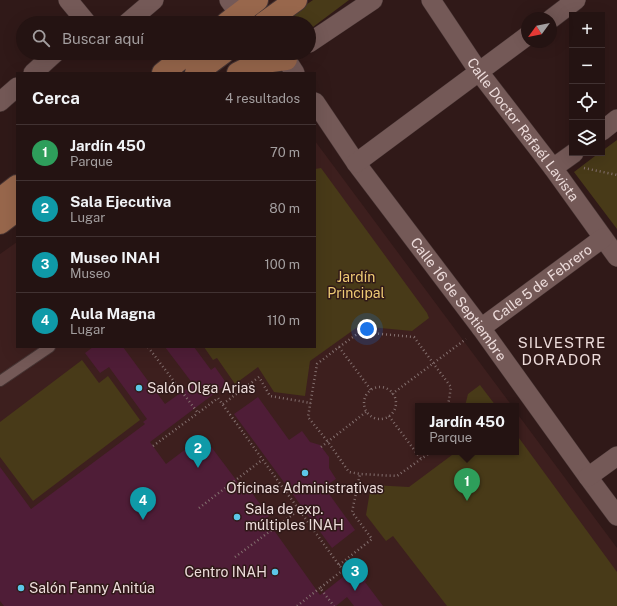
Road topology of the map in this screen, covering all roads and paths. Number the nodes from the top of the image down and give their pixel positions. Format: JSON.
{"nodes":[{"id":1,"x":68,"y":0,"type":"edge"},
{"id":2,"x":154,"y":0,"type":"edge"},
{"id":3,"x":296,"y":0,"type":"edge"},
{"id":4,"x":373,"y":0,"type":"edge"},
{"id":5,"x":430,"y":0,"type":"edge"},
{"id":6,"x":576,"y":0,"type":"edge"},
{"id":7,"x":250,"y":13,"type":"edge"},
{"id":8,"x":557,"y":14,"type":"edge"},
{"id":9,"x":81,"y":16,"type":"edge"},
{"id":10,"x":135,"y":16,"type":"edge"},
{"id":11,"x":316,"y":38,"type":"edge"},
{"id":12,"x":521,"y":40,"type":"edge"},
{"id":13,"x":48,"y":60,"type":"edge"},
{"id":14,"x":179,"y":60,"type":"edge"},
{"id":15,"x":214,"y":60,"type":"edge"},
{"id":16,"x":275,"y":60,"type":"edge"},
{"id":17,"x":34,"y":72,"type":"edge"},
{"id":18,"x":164,"y":72,"type":"edge"},
{"id":19,"x":197,"y":72,"type":"edge"},
{"id":20,"x":240,"y":72,"type":"edge"},
{"id":21,"x":479,"y":72,"type":"junction"},
{"id":22,"x":16,"y":88,"type":"edge"},
{"id":23,"x":0,"y":102,"type":"edge"},
{"id":24,"x":316,"y":103,"type":"edge"},
{"id":25,"x":617,"y":119,"type":"edge"},
{"id":26,"x":605,"y":129,"type":"edge"},
{"id":27,"x":563,"y":161,"type":"edge"},
{"id":28,"x":356,"y":163,"type":"junction"},
{"id":29,"x":617,"y":176,"type":"edge"},
{"id":30,"x":16,"y":187,"type":"edge"},
{"id":31,"x":0,"y":199,"type":"edge"},
{"id":32,"x":16,"y":211,"type":"edge"},
{"id":33,"x":0,"y":223,"type":"edge"},
{"id":34,"x":603,"y":238,"type":"junction"},
{"id":35,"x":617,"y":257,"type":"edge"},
{"id":36,"x":481,"y":328,"type":"junction"},
{"id":37,"x":339,"y":347,"type":"junction"},
{"id":38,"x":49,"y":348,"type":"edge"},
{"id":39,"x":149,"y":348,"type":"edge"},
{"id":40,"x":433,"y":363,"type":"junction"},
{"id":41,"x":0,"y":381,"type":"edge"},
{"id":42,"x":371,"y":390,"type":"junction"},
{"id":43,"x":392,"y":394,"type":"junction"},
{"id":44,"x":448,"y":403,"type":"edge"},
{"id":45,"x":223,"y":404,"type":"junction"},
{"id":46,"x":311,"y":404,"type":"junction"},
{"id":47,"x":366,"y":412,"type":"junction"},
{"id":48,"x":198,"y":413,"type":"junction"},
{"id":49,"x":389,"y":416,"type":"junction"},
{"id":50,"x":328,"y":442,"type":"junction"},
{"id":51,"x":153,"y":446,"type":"dead end"},
{"id":52,"x":321,"y":447,"type":"dead end"},
{"id":53,"x":415,"y":451,"type":"edge"},
{"id":54,"x":418,"y":455,"type":"edge"},
{"id":55,"x":427,"y":455,"type":"edge"},
{"id":56,"x":617,"y":456,"type":"edge"},
{"id":57,"x":421,"y":459,"type":"junction"},
{"id":58,"x":262,"y":460,"type":"junction"},
{"id":59,"x":360,"y":474,"type":"junction"},
{"id":60,"x":588,"y":477,"type":"junction"},
{"id":61,"x":281,"y":478,"type":"dead end"},
{"id":62,"x":278,"y":481,"type":"junction"},
{"id":63,"x":199,"y":508,"type":"dead end"},
{"id":64,"x":299,"y":510,"type":"junction"},
{"id":65,"x":617,"y":516,"type":"edge"},
{"id":66,"x":235,"y":556,"type":"dead end"},
{"id":67,"x":339,"y":565,"type":"junction"},
{"id":68,"x":320,"y":588,"type":"junction"},
{"id":69,"x":297,"y":606,"type":"edge"},
{"id":70,"x":334,"y":606,"type":"edge"}],
"edges":[{"from":1,"to":9,"type":"street"},
{"from":2,"to":10,"type":"street"},
{"from":3,"to":7,"type":"main road"},
{"from":4,"to":11,"type":"street"},
{"from":5,"to":21,"type":"street","name":"Calle Doctor Rafaél Lavista"},
{"from":6,"to":8,"type":"street"},
{"from":12,"to":21,"type":"street"},
{"from":13,"to":17,"type":"street"},
{"from":14,"to":18,"type":"main road"},
{"from":15,"to":19,"type":"main road"},
{"from":16,"to":20,"type":"main road"},
{"from":21,"to":27,"type":"street","name":"Calle Doctor Rafaél Lavista"},
{"from":21,"to":28,"type":"street"},
{"from":22,"to":23,"type":"street"},
{"from":24,"to":28,"type":"street","name":"Calle 16 de Septiembre"},
{"from":25,"to":26,"type":"street"},
{"from":27,"to":29,"type":"path"},
{"from":27,"to":34,"type":"street","name":"Calle Doctor Rafaél Lavista"},
{"from":28,"to":36,"type":"street","name":"Calle 16 de Septiembre"},
{"from":30,"to":31,"type":"main road"},
{"from":32,"to":33,"type":"main road"},
{"from":34,"to":35,"type":"street","name":"Calle Doctor Rafaél Lavista"},
{"from":34,"to":36,"type":"street","name":"Calle 5 de Febrero"},
{"from":36,"to":40,"type":"path"},
{"from":36,"to":60,"type":"street","name":"Calle 16 de Septiembre"},
{"from":37,"to":40,"type":"path"},
{"from":37,"to":42,"type":"path"},
{"from":37,"to":46,"type":"path"},
{"from":38,"to":41,"type":"lane"},
{"from":39,"to":48,"type":"path"},
{"from":40,"to":43,"type":"path"},
{"from":40,"to":44,"type":"path"},
{"from":42,"to":43,"type":"path"},
{"from":42,"to":47,"type":"path"},
{"from":43,"to":49,"type":"path"},
{"from":45,"to":46,"type":"path"},
{"from":45,"to":48,"type":"path"},
{"from":45,"to":58,"type":"path"},
{"from":46,"to":50,"type":"path"},
{"from":47,"to":49,"type":"path"},
{"from":47,"to":50,"type":"path"},
{"from":48,"to":51,"type":"path"},
{"from":49,"to":53,"type":"path"},
{"from":50,"to":52,"type":"path"},
{"from":50,"to":59,"type":"path"},
{"from":54,"to":57,"type":"path"},
{"from":55,"to":57,"type":"path"},
{"from":56,"to":60,"type":"street"},
{"from":57,"to":59,"type":"path"},
{"from":58,"to":62,"type":"path"},
{"from":58,"to":63,"type":"path"},
{"from":59,"to":67,"type":"path"},
{"from":60,"to":65,"type":"street","name":"Calle 16 de Septiembre"},
{"from":61,"to":62,"type":"path"},
{"from":62,"to":64,"type":"path"},
{"from":64,"to":66,"type":"path"},
{"from":64,"to":67,"type":"path"},
{"from":67,"to":68,"type":"path"},
{"from":68,"to":69,"type":"path"},
{"from":68,"to":70,"type":"path"}]}
